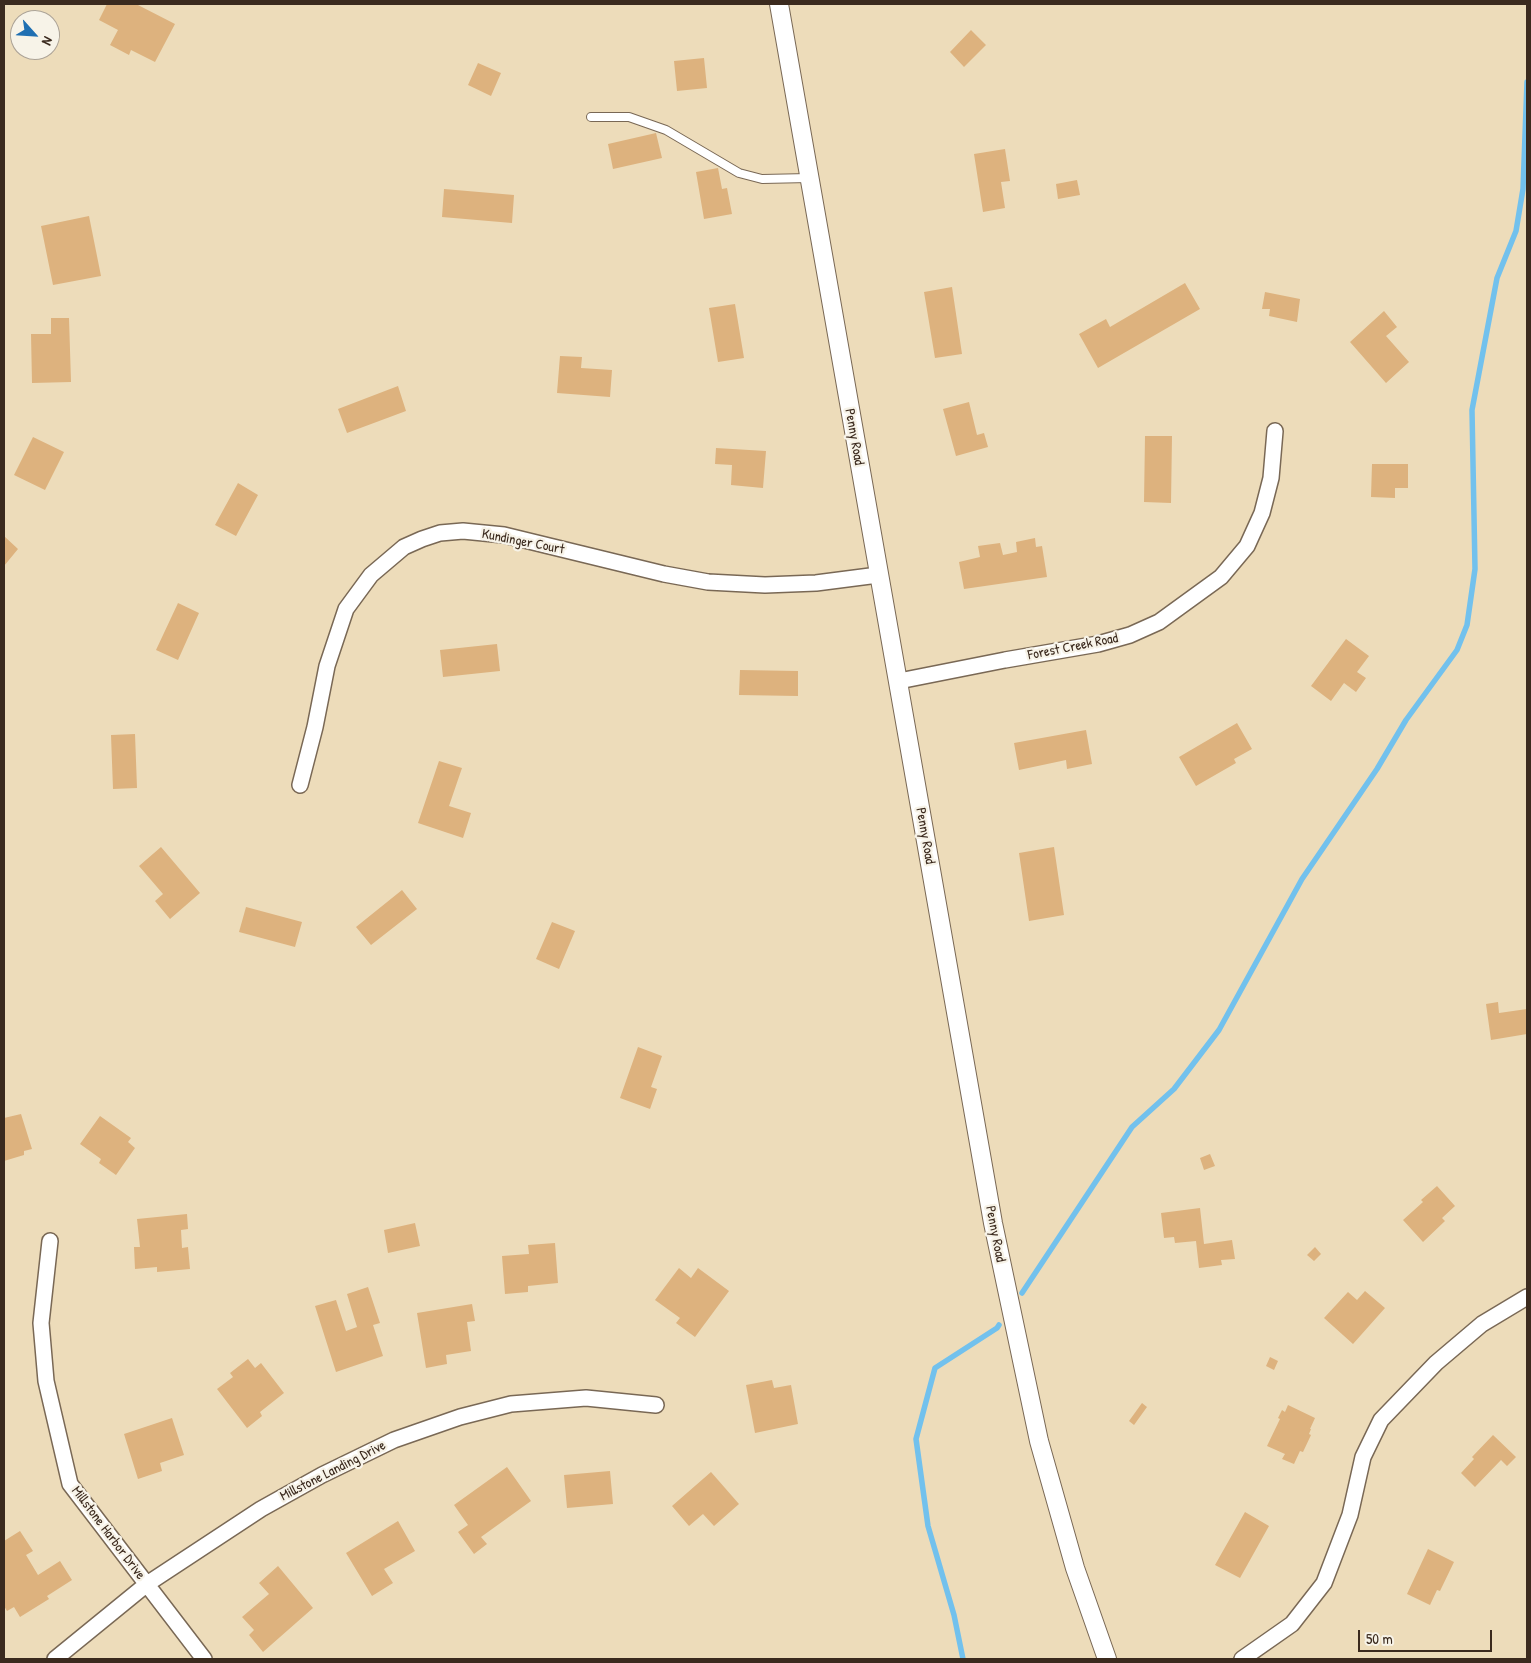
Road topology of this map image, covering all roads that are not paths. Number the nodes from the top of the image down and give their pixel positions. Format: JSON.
{"nodes":[{"id":1,"x":779,"y":4,"type":"edge"},
{"id":2,"x":591,"y":117,"type":"dead end"},
{"id":3,"x":809,"y":178,"type":"junction"},
{"id":4,"x":1276,"y":431,"type":"dead end"},
{"id":5,"x":878,"y":575,"type":"junction"},
{"id":6,"x":899,"y":681,"type":"junction"},
{"id":7,"x":300,"y":786,"type":"dead end"},
{"id":8,"x":50,"y":1241,"type":"dead end"},
{"id":9,"x":1527,"y":1297,"type":"edge"},
{"id":10,"x":656,"y":1405,"type":"dead end"},
{"id":11,"x":147,"y":1584,"type":"junction"},
{"id":12,"x":55,"y":1659,"type":"edge"},
{"id":13,"x":204,"y":1659,"type":"edge"},
{"id":14,"x":1107,"y":1659,"type":"edge"},
{"id":15,"x":1242,"y":1659,"type":"edge"}],
"edges":[{"from":1,"to":3,"type":"street","name":"Penny Road"},
{"from":2,"to":3,"type":"lane"},
{"from":3,"to":5,"type":"street","name":"Penny Road"},
{"from":4,"to":6,"type":"street","name":"Forest Creek Road"},
{"from":5,"to":6,"type":"street","name":"Penny Road"},
{"from":5,"to":7,"type":"street","name":"Kundinger Court"},
{"from":6,"to":14,"type":"street","name":"Penny Road"},
{"from":8,"to":11,"type":"street","name":"Millstone Harbor Drive"},
{"from":9,"to":15,"type":"street"},
{"from":10,"to":11,"type":"street","name":"Millstone Landing Drive"},
{"from":11,"to":12,"type":"street","name":"Millstone Landing Drive"},
{"from":11,"to":13,"type":"street","name":"Millstone Harbor Drive"}]}
